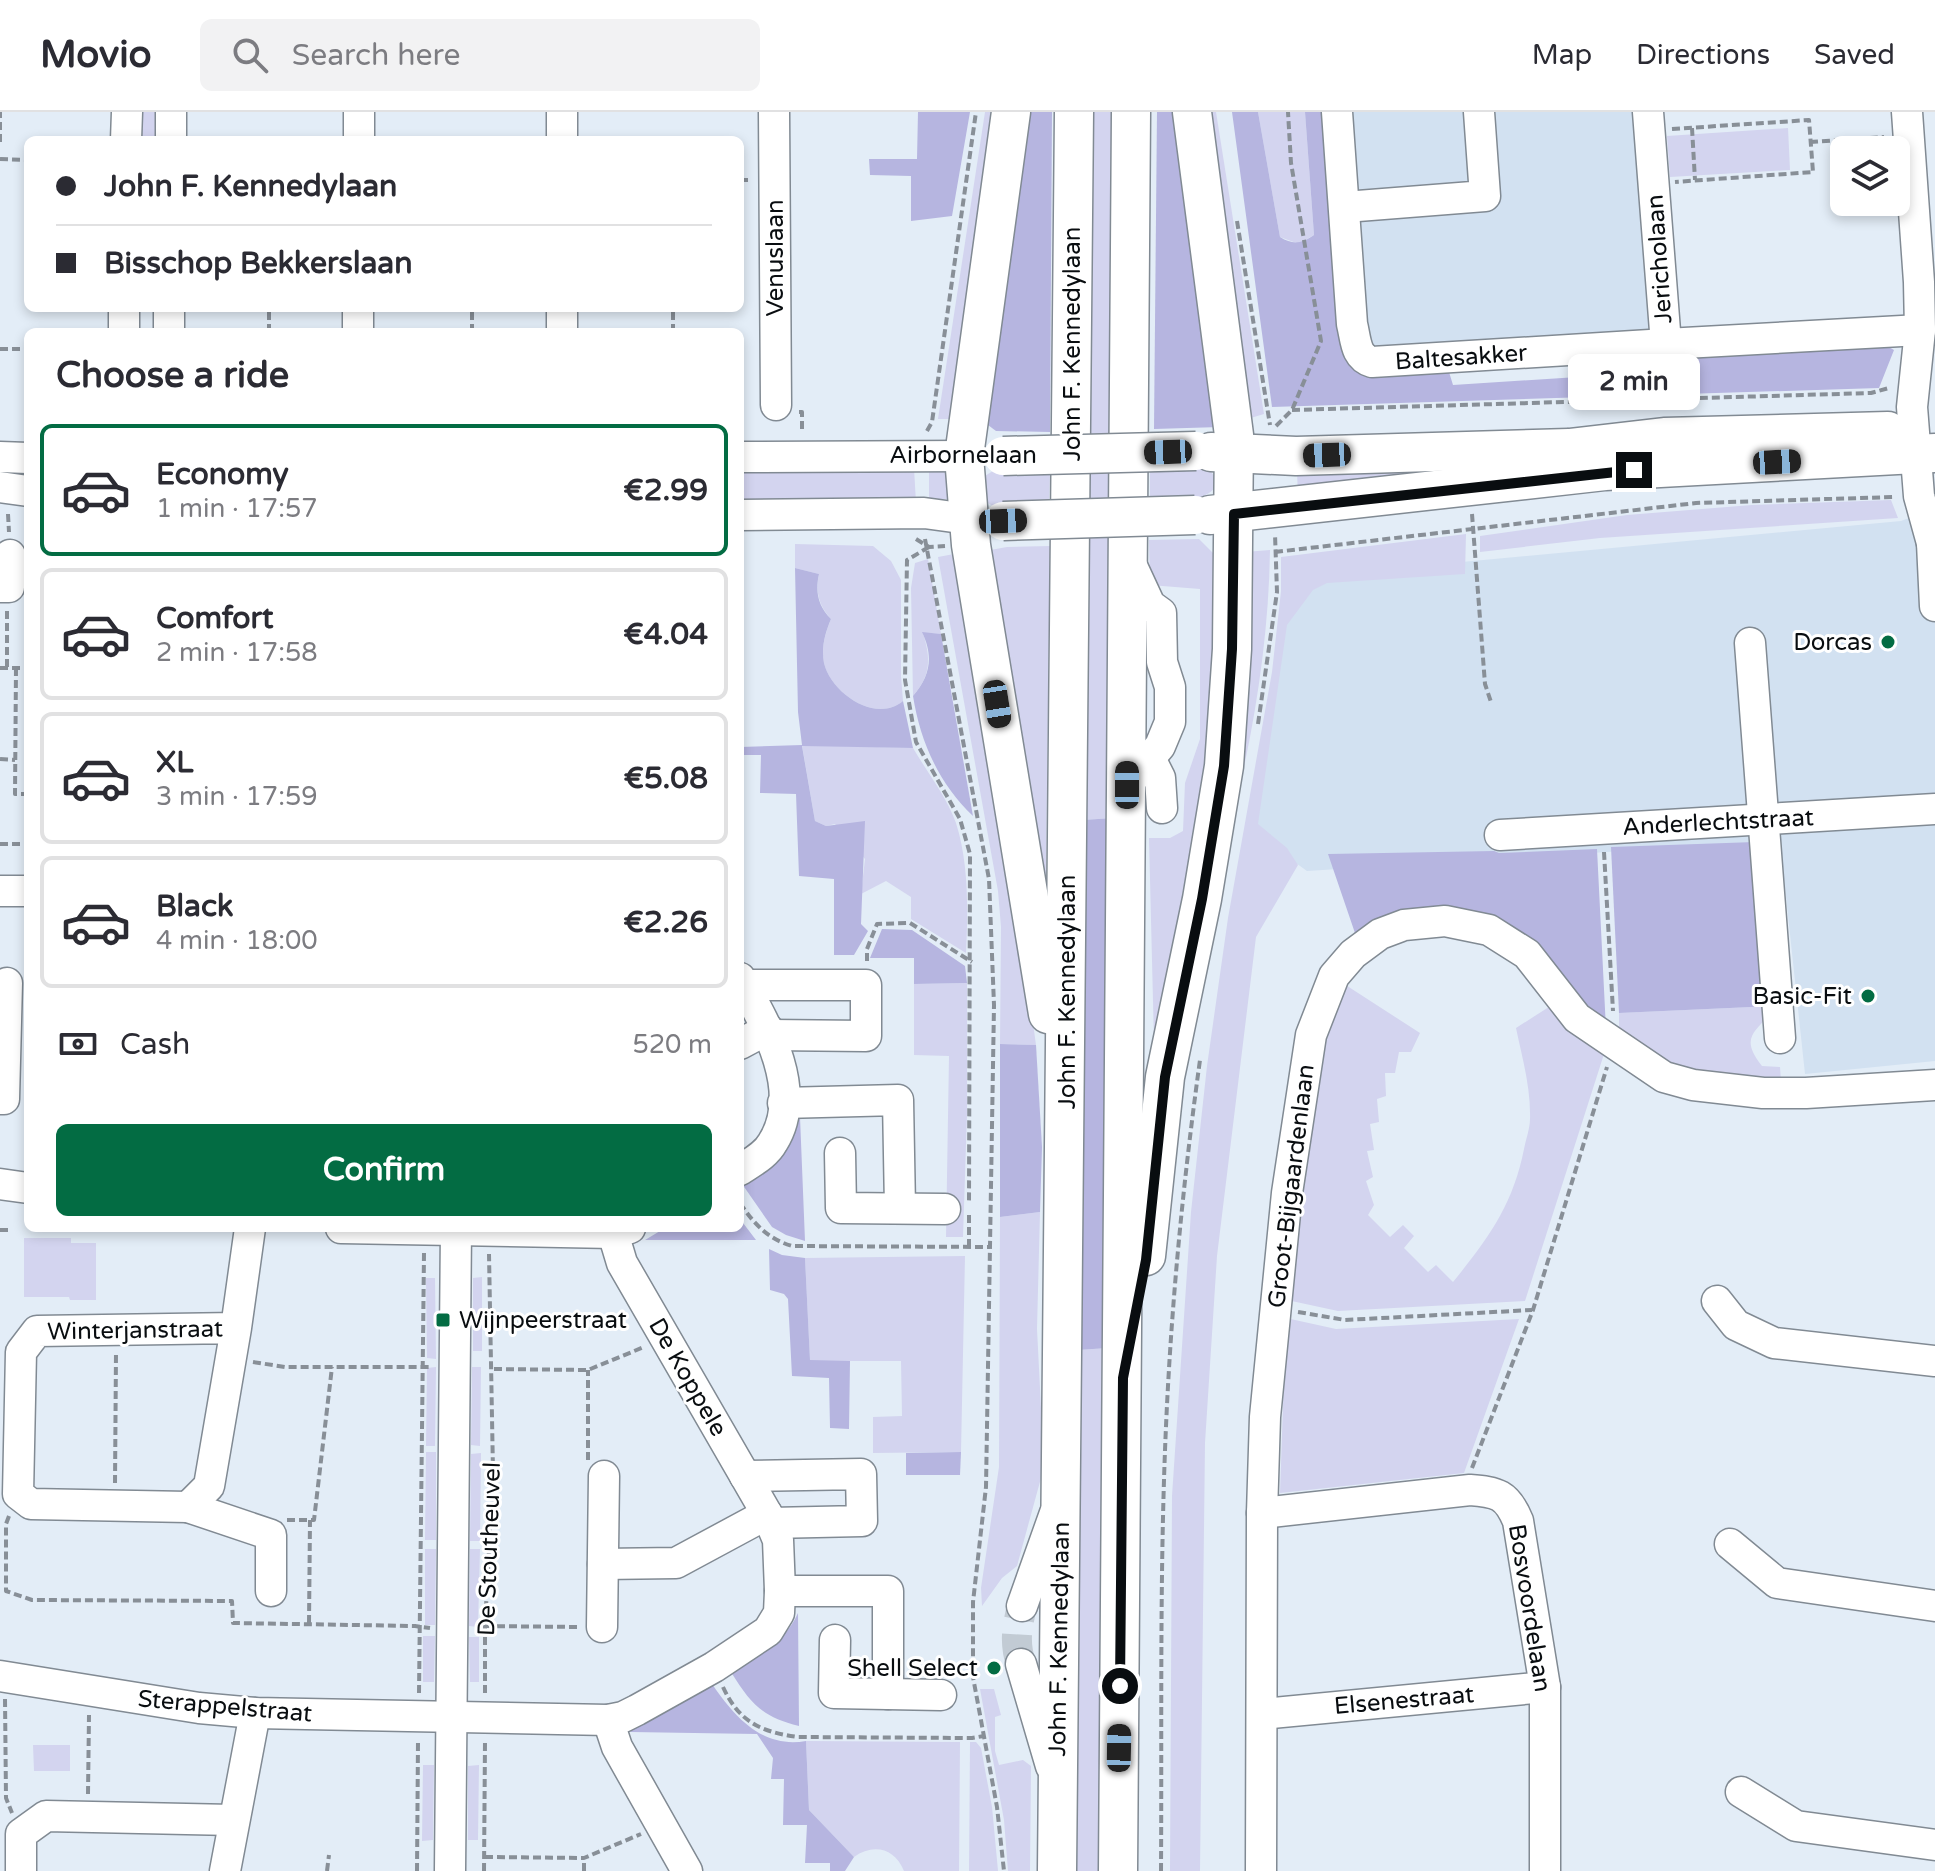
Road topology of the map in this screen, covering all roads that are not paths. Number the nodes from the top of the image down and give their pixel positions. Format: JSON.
{"nodes":[{"id":1,"x":127,"y":112,"type":"edge"},
{"id":2,"x":171,"y":112,"type":"edge"},
{"id":3,"x":359,"y":112,"type":"edge"},
{"id":4,"x":562,"y":112,"type":"edge"},
{"id":5,"x":774,"y":112,"type":"edge"},
{"id":6,"x":1011,"y":112,"type":"edge"},
{"id":7,"x":1074,"y":112,"type":"edge"},
{"id":8,"x":1131,"y":112,"type":"edge"},
{"id":9,"x":1192,"y":112,"type":"edge"},
{"id":10,"x":1337,"y":112,"type":"edge"},
{"id":11,"x":1479,"y":112,"type":"edge"},
{"id":12,"x":1648,"y":121,"type":"edge"},
{"id":13,"x":1908,"y":124,"type":"edge"},
{"id":14,"x":126,"y":136,"type":"edge"},
{"id":15,"x":171,"y":136,"type":"edge"},
{"id":16,"x":359,"y":136,"type":"edge"},
{"id":17,"x":562,"y":136,"type":"edge"},
{"id":18,"x":1345,"y":207,"type":"junction"},
{"id":19,"x":1927,"y":281,"type":"edge"},
{"id":20,"x":1920,"y":330,"type":"junction"},
{"id":21,"x":1666,"y":344,"type":"junction"},
{"id":22,"x":789,"y":409,"type":"road end"},
{"id":23,"x":1928,"y":437,"type":"edge"},
{"id":24,"x":1235,"y":453,"type":"junction"},
{"id":25,"x":964,"y":456,"type":"junction"},
{"id":26,"x":0,"y":457,"type":"edge"},
{"id":27,"x":744,"y":457,"type":"edge"},
{"id":28,"x":24,"y":458,"type":"edge"},
{"id":29,"x":0,"y":487,"type":"edge"},
{"id":30,"x":24,"y":490,"type":"edge"},
{"id":31,"x":1234,"y":514,"type":"junction"},
{"id":32,"x":744,"y":515,"type":"edge"},
{"id":33,"x":985,"y":520,"type":"junction"},
{"id":34,"x":1934,"y":534,"type":"edge"},
{"id":35,"x":10,"y":555,"type":"dead end"},
{"id":36,"x":3,"y":587,"type":"edge"},
{"id":37,"x":1935,"y":606,"type":"edge"},
{"id":38,"x":1750,"y":643,"type":"dead end"},
{"id":39,"x":1138,"y":772,"type":"junction"},
{"id":40,"x":1162,"y":808,"type":"dead end"},
{"id":41,"x":1935,"y":809,"type":"edge"},
{"id":42,"x":1763,"y":820,"type":"junction"},
{"id":43,"x":1500,"y":835,"type":"dead end"},
{"id":44,"x":0,"y":891,"type":"edge"},
{"id":45,"x":24,"y":891,"type":"edge"},
{"id":46,"x":744,"y":982,"type":"edge"},
{"id":47,"x":7,"y":983,"type":"dead end"},
{"id":48,"x":744,"y":986,"type":"edge"},
{"id":49,"x":769,"y":1032,"type":"junction"},
{"id":50,"x":1780,"y":1038,"type":"dead end"},
{"id":51,"x":744,"y":1042,"type":"edge"},
{"id":52,"x":1935,"y":1085,"type":"edge"},
{"id":53,"x":0,"y":1099,"type":"edge"},
{"id":54,"x":783,"y":1103,"type":"junction"},
{"id":55,"x":1066,"y":1152,"type":"junction"},
{"id":56,"x":840,"y":1153,"type":"dead end"},
{"id":57,"x":744,"y":1167,"type":"edge"},
{"id":58,"x":0,"y":1184,"type":"edge"},
{"id":59,"x":24,"y":1187,"type":"edge"},
{"id":60,"x":900,"y":1208,"type":"junction"},
{"id":61,"x":945,"y":1209,"type":"dead end"},
{"id":62,"x":249,"y":1232,"type":"edge"},
{"id":63,"x":456,"y":1232,"type":"edge"},
{"id":64,"x":622,"y":1232,"type":"edge"},
{"id":65,"x":1717,"y":1301,"type":"dead end"},
{"id":66,"x":236,"y":1328,"type":"junction"},
{"id":67,"x":1935,"y":1361,"type":"edge"},
{"id":68,"x":1123,"y":1378,"type":"junction"},
{"id":69,"x":604,"y":1476,"type":"road end"},
{"id":70,"x":745,"y":1476,"type":"junction"},
{"id":71,"x":1061,"y":1496,"type":"junction"},
{"id":72,"x":188,"y":1507,"type":"junction"},
{"id":73,"x":1262,"y":1513,"type":"junction"},
{"id":74,"x":769,"y":1519,"type":"junction"},
{"id":75,"x":1730,"y":1544,"type":"dead end"},
{"id":76,"x":603,"y":1564,"type":"junction"},
{"id":77,"x":271,"y":1591,"type":"dead end"},
{"id":78,"x":780,"y":1591,"type":"junction"},
{"id":79,"x":1022,"y":1606,"type":"tunnel mouth"},
{"id":80,"x":1935,"y":1606,"type":"edge"},
{"id":81,"x":602,"y":1627,"type":"road end"},
{"id":82,"x":835,"y":1640,"type":"dead end"},
{"id":83,"x":1021,"y":1664,"type":"tunnel mouth"},
{"id":84,"x":2,"y":1677,"type":"edge"},
{"id":85,"x":1545,"y":1687,"type":"junction"},
{"id":86,"x":888,"y":1694,"type":"junction"},
{"id":87,"x":941,"y":1695,"type":"dead end"},
{"id":88,"x":255,"y":1713,"type":"junction"},
{"id":89,"x":1262,"y":1714,"type":"junction"},
{"id":90,"x":451,"y":1717,"type":"junction"},
{"id":91,"x":608,"y":1720,"type":"junction"},
{"id":92,"x":1057,"y":1783,"type":"junction"},
{"id":93,"x":1741,"y":1792,"type":"dead end"},
{"id":94,"x":233,"y":1820,"type":"junction"},
{"id":95,"x":1935,"y":1845,"type":"edge"},
{"id":96,"x":21,"y":1871,"type":"edge"},
{"id":97,"x":225,"y":1871,"type":"edge"},
{"id":98,"x":450,"y":1871,"type":"edge"},
{"id":99,"x":687,"y":1871,"type":"edge"},
{"id":100,"x":1057,"y":1871,"type":"edge"},
{"id":101,"x":1118,"y":1871,"type":"edge"},
{"id":102,"x":1261,"y":1871,"type":"edge"},
{"id":103,"x":1545,"y":1871,"type":"edge"}],
"edges":[{"from":1,"to":14,"type":"street"},
{"from":2,"to":15,"type":"street"},
{"from":3,"to":16,"type":"street"},
{"from":4,"to":17,"type":"street"},
{"from":5,"to":22,"type":"street","name":"Venuslaan"},
{"from":6,"to":25,"type":"main road"},
{"from":7,"to":55,"type":"main road","name":"John F. Kennedylaan"},
{"from":8,"to":39,"type":"main road"},
{"from":9,"to":24,"type":"main road"},
{"from":10,"to":18,"type":"street","name":"Baltesakker"},
{"from":11,"to":18,"type":"street"},
{"from":12,"to":21,"type":"street","name":"Jericholaan"},
{"from":13,"to":19,"type":"street"},
{"from":18,"to":21,"type":"street","name":"Baltesakker"},
{"from":19,"to":20,"type":"street"},
{"from":20,"to":21,"type":"street","name":"Jericholaan"},
{"from":20,"to":23,"type":"street"},
{"from":20,"to":23,"type":"street"},
{"from":23,"to":24,"type":"main road","name":"Airbornelaan"},
{"from":23,"to":31,"type":"main road"},
{"from":23,"to":34,"type":"street"},
{"from":24,"to":25,"type":"main road","name":"Airbornelaan","bridge":true},
{"from":24,"to":31,"type":"main road"},
{"from":25,"to":27,"type":"street","name":"Airbornelaan"},
{"from":25,"to":33,"type":"main road"},
{"from":26,"to":28,"type":"street"},
{"from":29,"to":30,"type":"street"},
{"from":31,"to":33,"type":"main road","bridge":true},
{"from":31,"to":68,"type":"main road"},
{"from":32,"to":33,"type":"street"},
{"from":33,"to":55,"type":"main road"},
{"from":34,"to":37,"type":"street"},
{"from":35,"to":36,"type":"street"},
{"from":38,"to":42,"type":"street"},
{"from":39,"to":40,"type":"street"},
{"from":39,"to":68,"type":"main road"},
{"from":41,"to":42,"type":"street","name":"Anderlechtstraat"},
{"from":42,"to":43,"type":"street","name":"Anderlechtstraat"},
{"from":42,"to":50,"type":"street"},
{"from":44,"to":45,"type":"street"},
{"from":46,"to":49,"type":"street"},
{"from":47,"to":53,"type":"street"},
{"from":48,"to":49,"type":"street"},
{"from":49,"to":51,"type":"street"},
{"from":49,"to":54,"type":"street"},
{"from":52,"to":73,"type":"street","name":"Groot-Bijgaardenlaan"},
{"from":54,"to":57,"type":"street"},
{"from":54,"to":60,"type":"street"},
{"from":55,"to":71,"type":"main road","name":"John F. Kennedylaan"},
{"from":56,"to":60,"type":"street"},
{"from":58,"to":59,"type":"street"},
{"from":60,"to":61,"type":"street"},
{"from":62,"to":66,"type":"street","name":"Winterjanstraat"},
{"from":63,"to":90,"type":"street","name":"De Stoutheuvel"},
{"from":64,"to":70,"type":"street","name":"De Koppele"},
{"from":65,"to":67,"type":"street"},
{"from":66,"to":72,"type":"street","name":"Winterjanstraat"},
{"from":66,"to":72,"type":"street","name":"Winterjanstraat"},
{"from":68,"to":101,"type":"main road"},
{"from":69,"to":76,"type":"street"},
{"from":70,"to":74,"type":"street","name":"De Koppele"},
{"from":70,"to":74,"type":"street"},
{"from":71,"to":79,"type":"street"},
{"from":71,"to":92,"type":"main road","name":"John F. Kennedylaan"},
{"from":72,"to":77,"type":"street"},
{"from":73,"to":85,"type":"street","name":"Bosvoordelaan"},
{"from":73,"to":89,"type":"street","name":"Groot-Bijgaardenlaan"},
{"from":74,"to":76,"type":"street"},
{"from":74,"to":78,"type":"street","name":"De Koppele"},
{"from":75,"to":80,"type":"street"},
{"from":76,"to":81,"type":"street"},
{"from":78,"to":86,"type":"street"},
{"from":78,"to":91,"type":"street","name":"De Koppele"},
{"from":82,"to":86,"type":"street"},
{"from":83,"to":92,"type":"street"},
{"from":84,"to":88,"type":"street","name":"Sterappelstraat"},
{"from":85,"to":89,"type":"street","name":"Elsenestraat"},
{"from":85,"to":103,"type":"street","name":"Bosvoordelaan"},
{"from":86,"to":87,"type":"street"},
{"from":88,"to":90,"type":"street","name":"Sterappelstraat"},
{"from":88,"to":94,"type":"street"},
{"from":89,"to":102,"type":"street","name":"Groot-Bijgaardenlaan"},
{"from":90,"to":91,"type":"street","name":"De Koppele"},
{"from":90,"to":98,"type":"street","name":"De Stoutheuvel"},
{"from":91,"to":99,"type":"street"},
{"from":92,"to":100,"type":"main road","name":"John F. Kennedylaan"},
{"from":93,"to":95,"type":"street"},
{"from":94,"to":96,"type":"street"},
{"from":94,"to":97,"type":"street"}]}
